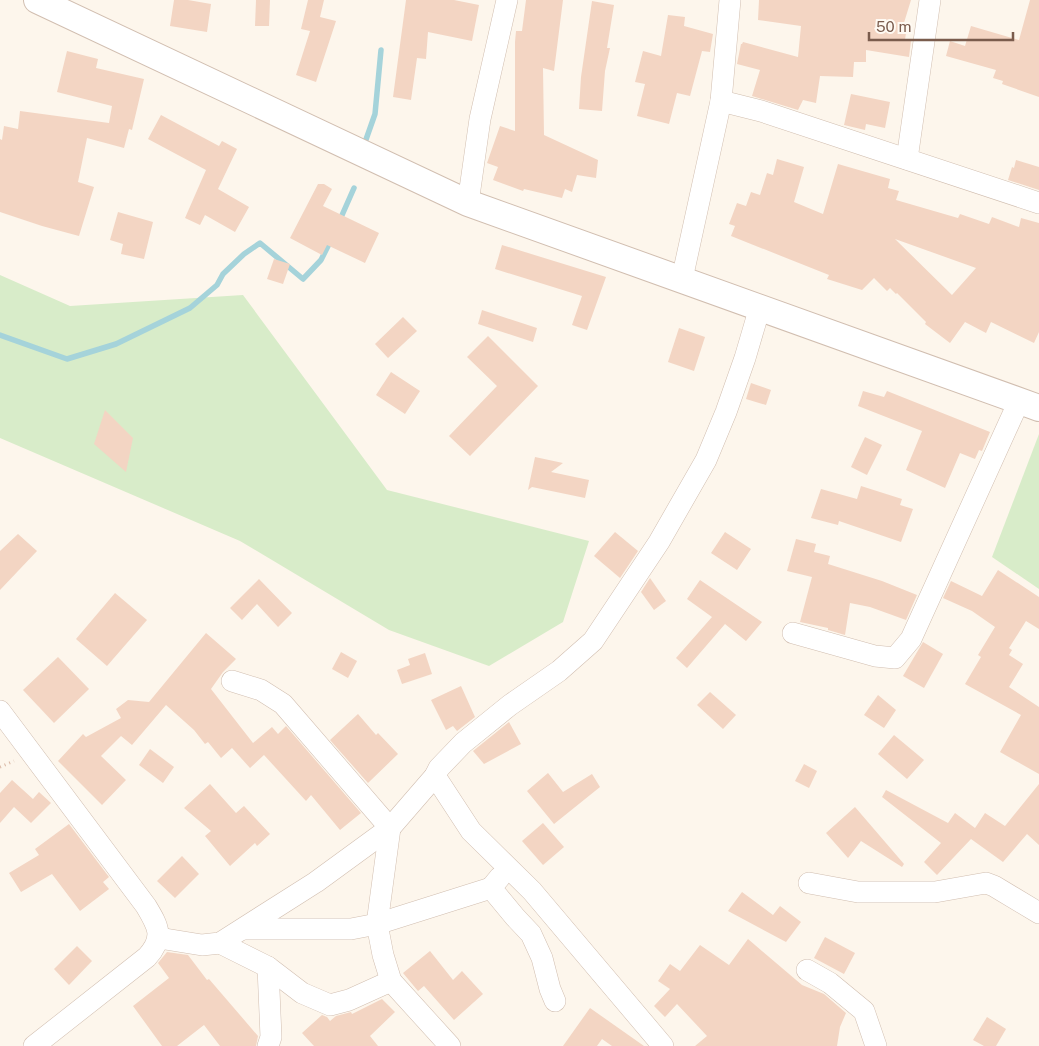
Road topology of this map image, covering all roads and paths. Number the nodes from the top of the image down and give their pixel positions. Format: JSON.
{"nodes":[{"id":1,"x":37,"y":0,"type":"edge"},
{"id":2,"x":507,"y":0,"type":"edge"},
{"id":3,"x":730,"y":0,"type":"edge"},
{"id":4,"x":930,"y":0,"type":"edge"},
{"id":5,"x":721,"y":101,"type":"junction"},
{"id":6,"x":907,"y":159,"type":"junction"},
{"id":7,"x":1039,"y":203,"type":"edge"},
{"id":8,"x":468,"y":204,"type":"junction"},
{"id":9,"x":682,"y":279,"type":"junction"},
{"id":10,"x":760,"y":307,"type":"junction"},
{"id":11,"x":1029,"y":405,"type":"edge"},
{"id":12,"x":793,"y":633,"type":"dead end"},
{"id":13,"x":232,"y":682,"type":"dead end"},
{"id":14,"x":0,"y":711,"type":"edge"},
{"id":15,"x":434,"y":776,"type":"junction"},
{"id":16,"x":390,"y":828,"type":"junction"},
{"id":17,"x":508,"y":867,"type":"junction"},
{"id":18,"x":809,"y":883,"type":"dead end"},
{"id":19,"x":491,"y":888,"type":"junction"},
{"id":20,"x":1039,"y":913,"type":"edge"},
{"id":21,"x":377,"y":924,"type":"junction"},
{"id":22,"x":244,"y":929,"type":"junction"},
{"id":23,"x":159,"y":938,"type":"junction"},
{"id":24,"x":220,"y":943,"type":"junction"},
{"id":25,"x":268,"y":966,"type":"junction"},
{"id":26,"x":807,"y":970,"type":"dead end"},
{"id":27,"x":391,"y":981,"type":"junction"},
{"id":28,"x":555,"y":1001,"type":"dead end"},
{"id":29,"x":34,"y":1046,"type":"edge"},
{"id":30,"x":268,"y":1046,"type":"edge"},
{"id":31,"x":450,"y":1046,"type":"edge"},
{"id":32,"x":663,"y":1046,"type":"edge"},
{"id":33,"x":876,"y":1046,"type":"edge"}],
"edges":[{"from":1,"to":8,"type":"street"},
{"from":2,"to":8,"type":"street"},
{"from":3,"to":5,"type":"street"},
{"from":4,"to":6,"type":"street"},
{"from":5,"to":6,"type":"street"},
{"from":5,"to":9,"type":"street"},
{"from":6,"to":7,"type":"street"},
{"from":8,"to":9,"type":"street"},
{"from":9,"to":10,"type":"street"},
{"from":10,"to":11,"type":"street"},
{"from":10,"to":15,"type":"street"},
{"from":11,"to":12,"type":"street"},
{"from":13,"to":16,"type":"street"},
{"from":14,"to":23,"type":"street"},
{"from":15,"to":16,"type":"street"},
{"from":15,"to":17,"type":"street"},
{"from":16,"to":21,"type":"street"},
{"from":16,"to":22,"type":"street"},
{"from":17,"to":19,"type":"street"},
{"from":17,"to":32,"type":"street"},
{"from":18,"to":20,"type":"street"},
{"from":19,"to":21,"type":"street"},
{"from":19,"to":28,"type":"street"},
{"from":21,"to":22,"type":"street"},
{"from":21,"to":27,"type":"street"},
{"from":22,"to":24,"type":"street"},
{"from":23,"to":24,"type":"street"},
{"from":23,"to":29,"type":"street"},
{"from":24,"to":25,"type":"street"},
{"from":25,"to":27,"type":"street"},
{"from":25,"to":30,"type":"street"},
{"from":26,"to":33,"type":"street"},
{"from":27,"to":31,"type":"street"}]}
